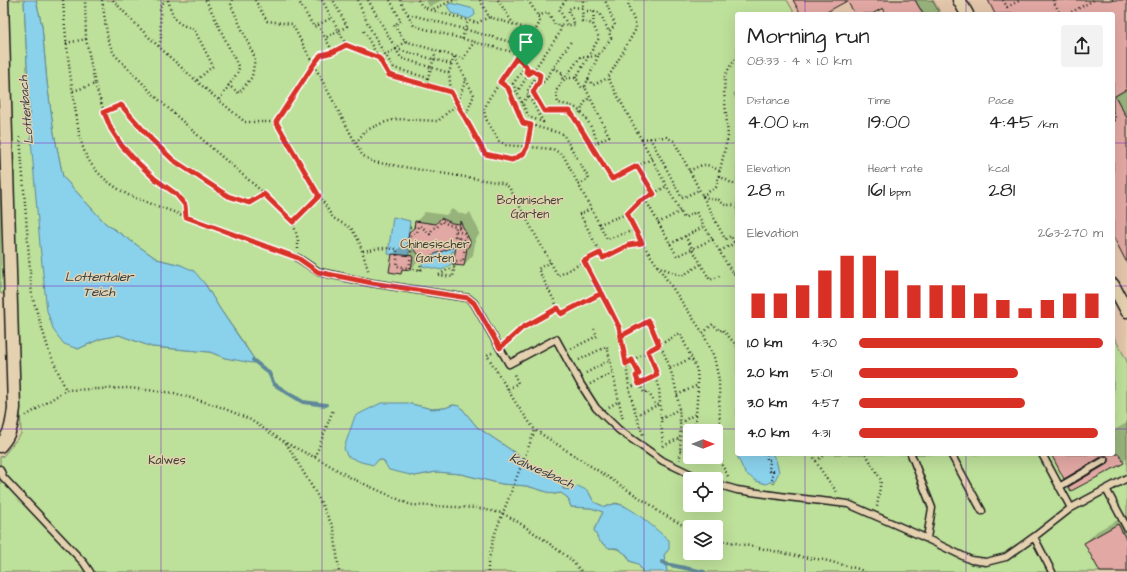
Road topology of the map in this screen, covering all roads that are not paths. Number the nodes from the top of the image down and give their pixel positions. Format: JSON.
{"nodes":[{"id":1,"x":2,"y":0,"type":"edge"},
{"id":2,"x":959,"y":0,"type":"edge"},
{"id":3,"x":965,"y":12,"type":"edge"},
{"id":4,"x":298,"y":258,"type":"road end"},
{"id":5,"x":1115,"y":289,"type":"edge"},
{"id":6,"x":1127,"y":311,"type":"edge"},
{"id":7,"x":0,"y":446,"type":"edge"},
{"id":8,"x":912,"y":456,"type":"edge"},
{"id":9,"x":952,"y":456,"type":"edge"},
{"id":10,"x":1043,"y":456,"type":"edge"},
{"id":11,"x":1105,"y":460,"type":"dead end"},
{"id":12,"x":0,"y":469,"type":"edge"},
{"id":13,"x":685,"y":472,"type":"edge"},
{"id":14,"x":1127,"y":478,"type":"edge"},
{"id":15,"x":723,"y":486,"type":"edge"},
{"id":16,"x":1059,"y":487,"type":"junction"},
{"id":17,"x":1106,"y":489,"type":"junction"},
{"id":18,"x":1071,"y":508,"type":"junction"},
{"id":19,"x":982,"y":511,"type":"dead end"},
{"id":20,"x":1127,"y":528,"type":"edge"},
{"id":21,"x":927,"y":538,"type":"junction"},
{"id":22,"x":1034,"y":538,"type":"junction"},
{"id":23,"x":90,"y":572,"type":"edge"},
{"id":24,"x":1052,"y":572,"type":"edge"}],
"edges":[{"from":1,"to":7,"type":"street"},
{"from":2,"to":3,"type":"street"},
{"from":4,"to":13,"type":"lane"},
{"from":5,"to":6,"type":"street"},
{"from":8,"to":21,"type":"lane"},
{"from":9,"to":19,"type":"lane"},
{"from":10,"to":16,"type":"lane"},
{"from":11,"to":16,"type":"lane"},
{"from":12,"to":23,"type":"lane"},
{"from":14,"to":17,"type":"lane"},
{"from":15,"to":21,"type":"lane"},
{"from":16,"to":18,"type":"lane"},
{"from":17,"to":18,"type":"lane"},
{"from":17,"to":20,"type":"lane"},
{"from":18,"to":22,"type":"lane"},
{"from":21,"to":22,"type":"lane"},
{"from":22,"to":24,"type":"lane"}]}
